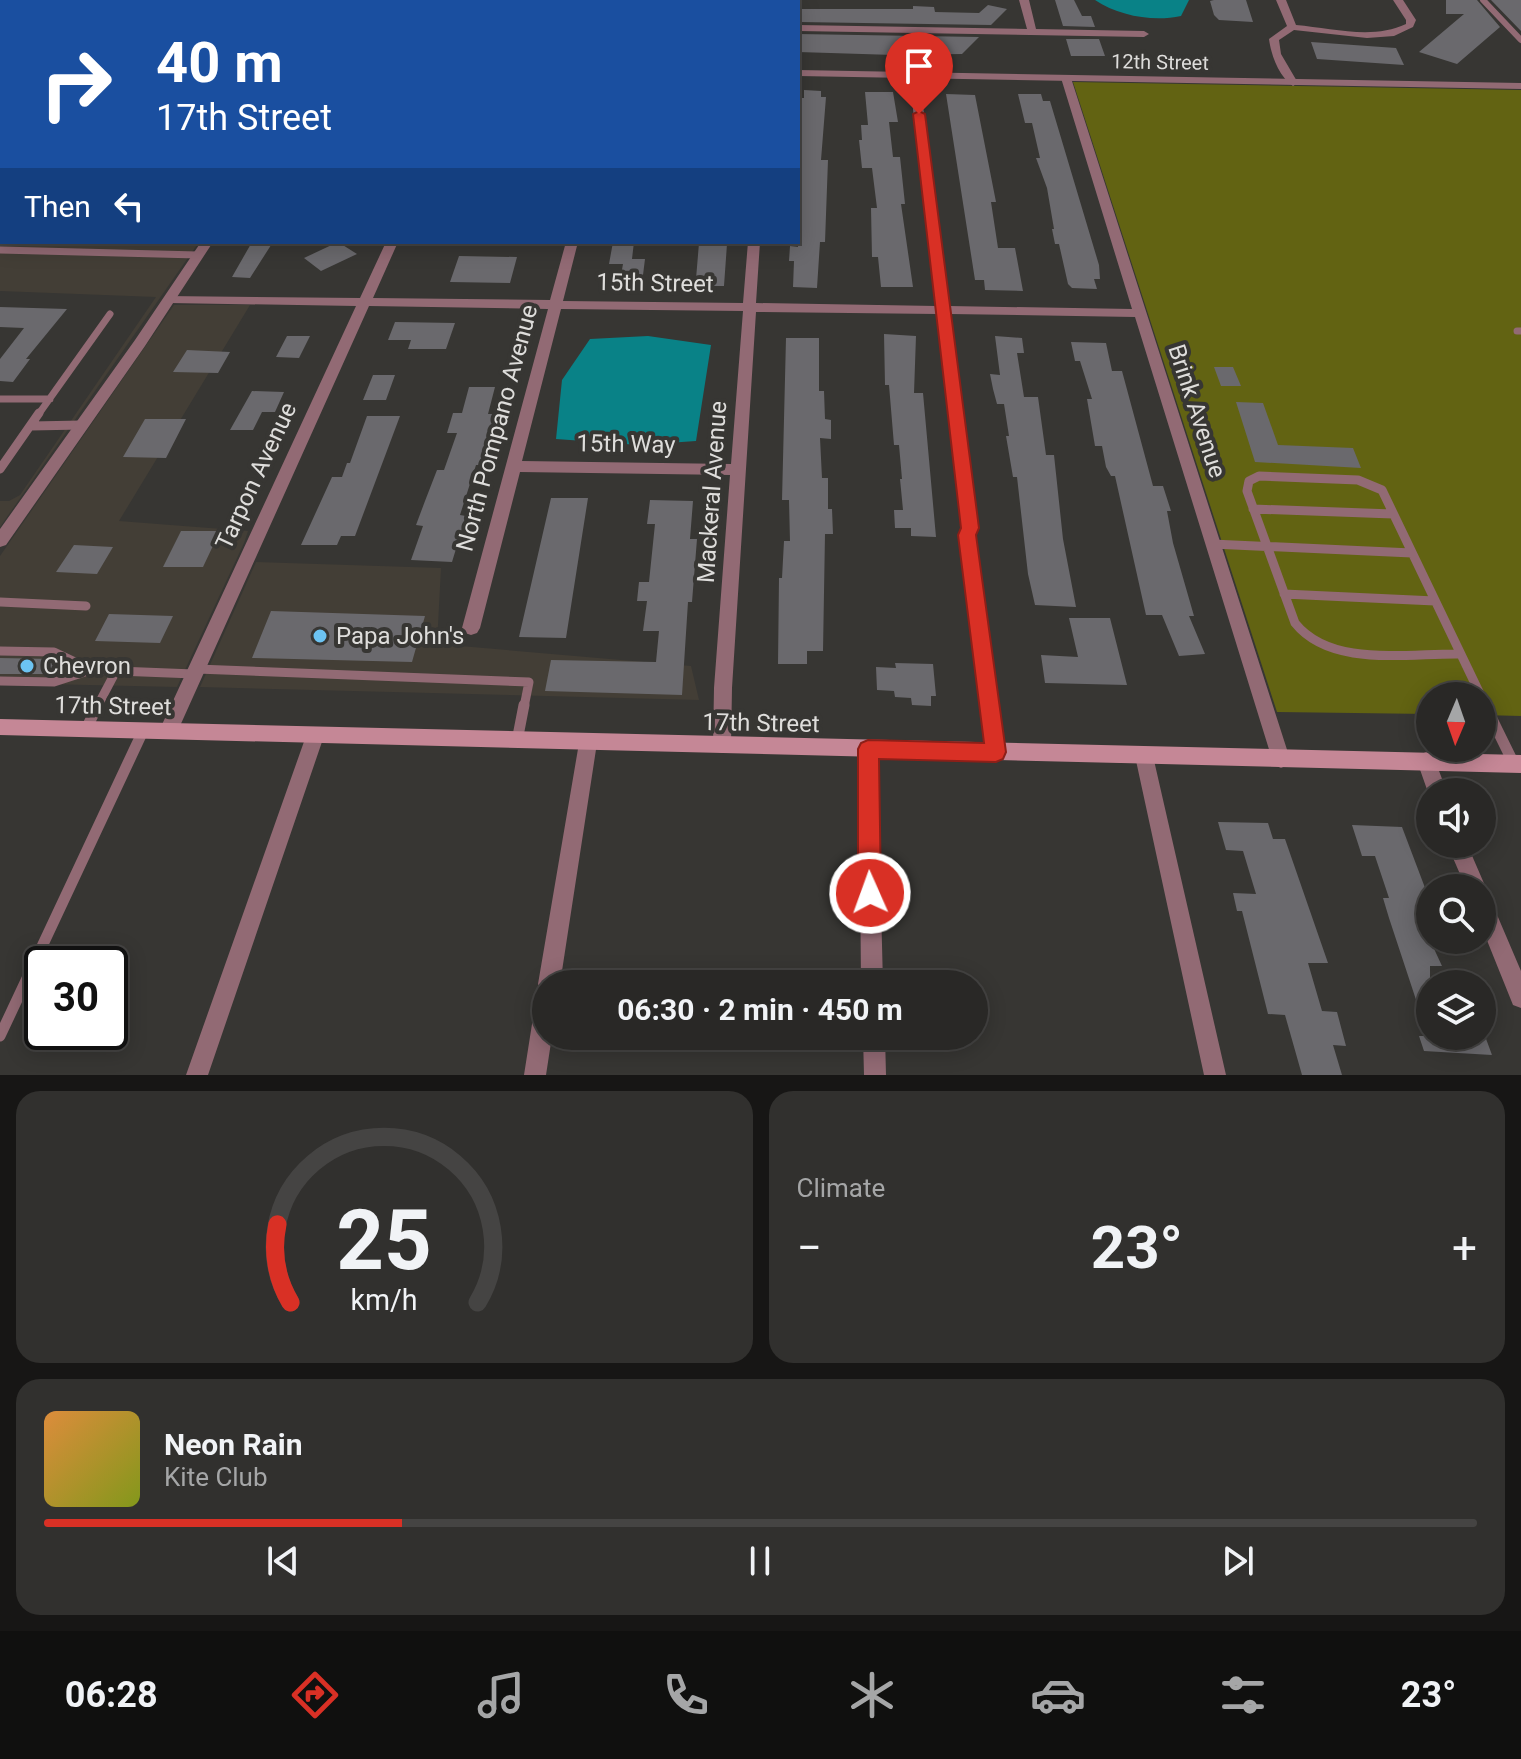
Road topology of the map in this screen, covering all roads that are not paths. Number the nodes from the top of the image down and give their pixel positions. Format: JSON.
{"nodes":[{"id":1,"x":1024,"y":0,"type":"edge"},
{"id":2,"x":1281,"y":0,"type":"edge"},
{"id":3,"x":1398,"y":0,"type":"edge"},
{"id":4,"x":1483,"y":0,"type":"edge"},
{"id":5,"x":1292,"y":27,"type":"junction"},
{"id":6,"x":800,"y":28,"type":"edge"},
{"id":7,"x":1032,"y":32,"type":"junction"},
{"id":8,"x":1144,"y":34,"type":"dead end"},
{"id":9,"x":1521,"y":40,"type":"edge"},
{"id":10,"x":800,"y":73,"type":"edge"},
{"id":11,"x":914,"y":75,"type":"junction"},
{"id":12,"x":1066,"y":78,"type":"junction"},
{"id":13,"x":1293,"y":83,"type":"junction"},
{"id":14,"x":1521,"y":86,"type":"edge"},
{"id":15,"x":206,"y":244,"type":"edge"},
{"id":16,"x":391,"y":244,"type":"edge"},
{"id":17,"x":572,"y":244,"type":"edge"},
{"id":18,"x":754,"y":244,"type":"edge"},
{"id":19,"x":0,"y":250,"type":"edge"},
{"id":20,"x":198,"y":255,"type":"junction"},
{"id":21,"x":170,"y":299,"type":"junction"},
{"id":22,"x":366,"y":300,"type":"junction"},
{"id":23,"x":557,"y":303,"type":"junction"},
{"id":24,"x":749,"y":307,"type":"junction"},
{"id":25,"x":943,"y":310,"type":"junction"},
{"id":26,"x":1138,"y":313,"type":"junction"},
{"id":27,"x":110,"y":314,"type":"dead end"},
{"id":28,"x":0,"y":399,"type":"edge"},
{"id":29,"x":50,"y":399,"type":"junction"},
{"id":30,"x":82,"y":425,"type":"junction"},
{"id":31,"x":31,"y":426,"type":"junction"},
{"id":32,"x":514,"y":466,"type":"junction"},
{"id":33,"x":0,"y":469,"type":"edge"},
{"id":34,"x":738,"y":470,"type":"junction"},
{"id":35,"x":1253,"y":509,"type":"junction"},
{"id":36,"x":1393,"y":514,"type":"junction"},
{"id":37,"x":0,"y":541,"type":"edge"},
{"id":38,"x":1212,"y":544,"type":"junction"},
{"id":39,"x":1267,"y":546,"type":"junction"},
{"id":40,"x":1412,"y":553,"type":"junction"},
{"id":41,"x":1284,"y":594,"type":"junction"},
{"id":42,"x":1435,"y":601,"type":"junction"},
{"id":43,"x":0,"y":602,"type":"edge"},
{"id":44,"x":86,"y":606,"type":"dead end"},
{"id":45,"x":471,"y":628,"type":"dead end"},
{"id":46,"x":0,"y":651,"type":"edge"},
{"id":47,"x":1460,"y":654,"type":"junction"},
{"id":48,"x":92,"y":670,"type":"junction"},
{"id":49,"x":116,"y":671,"type":"junction"},
{"id":50,"x":196,"y":672,"type":"junction"},
{"id":51,"x":0,"y":681,"type":"edge"},
{"id":52,"x":1474,"y":682,"type":"edge"},
{"id":53,"x":1496,"y":725,"type":"edge"},
{"id":54,"x":0,"y":727,"type":"edge"},
{"id":55,"x":86,"y":729,"type":"junction"},
{"id":56,"x":143,"y":731,"type":"junction"},
{"id":57,"x":168,"y":731,"type":"junction"},
{"id":58,"x":315,"y":736,"type":"junction"},
{"id":59,"x":517,"y":741,"type":"junction"},
{"id":60,"x":588,"y":743,"type":"junction"},
{"id":61,"x":722,"y":745,"type":"junction"},
{"id":62,"x":868,"y":749,"type":"junction"},
{"id":63,"x":996,"y":752,"type":"junction"},
{"id":64,"x":1144,"y":756,"type":"junction"},
{"id":65,"x":1281,"y":759,"type":"junction"},
{"id":66,"x":1416,"y":761,"type":"edge"},
{"id":67,"x":1456,"y":762,"type":"edge"},
{"id":68,"x":1517,"y":764,"type":"edge"},
{"id":69,"x":1496,"y":937,"type":"edge"},
{"id":70,"x":551,"y":970,"type":"edge"},
{"id":71,"x":872,"y":970,"type":"edge"},
{"id":72,"x":1521,"y":997,"type":"edge"},
{"id":73,"x":0,"y":1036,"type":"edge"},
{"id":74,"x":539,"y":1050,"type":"edge"},
{"id":75,"x":874,"y":1050,"type":"edge"},
{"id":76,"x":197,"y":1075,"type":"edge"},
{"id":77,"x":535,"y":1075,"type":"edge"},
{"id":78,"x":875,"y":1075,"type":"edge"},
{"id":79,"x":1215,"y":1075,"type":"edge"}],
"edges":[{"from":1,"to":7,"type":"street"},
{"from":2,"to":5,"type":"street"},
{"from":3,"to":5,"type":"street"},
{"from":4,"to":9,"type":"lane"},
{"from":5,"to":13,"type":"street"},
{"from":6,"to":7,"type":"street"},
{"from":7,"to":8,"type":"street"},
{"from":10,"to":11,"type":"street","name":"12th Street"},
{"from":11,"to":12,"type":"street","name":"12th Street"},
{"from":11,"to":25,"type":"street"},
{"from":12,"to":13,"type":"street","name":"12th Street"},
{"from":12,"to":26,"type":"street","name":"Brink Avenue"},
{"from":13,"to":14,"type":"street","name":"12th Street"},
{"from":15,"to":20,"type":"street"},
{"from":16,"to":22,"type":"street","name":"Tarpon Avenue"},
{"from":17,"to":23,"type":"street","name":"North Pompano Avenue"},
{"from":18,"to":24,"type":"street","name":"Mackeral Avenue"},
{"from":19,"to":20,"type":"lane"},
{"from":20,"to":21,"type":"street"},
{"from":21,"to":22,"type":"street","name":"15th Street"},
{"from":21,"to":30,"type":"street"},
{"from":22,"to":23,"type":"street","name":"15th Street"},
{"from":22,"to":50,"type":"street","name":"Tarpon Avenue"},
{"from":23,"to":24,"type":"street","name":"15th Street"},
{"from":23,"to":32,"type":"street","name":"North Pompano Avenue"},
{"from":24,"to":25,"type":"street","name":"15th Street"},
{"from":24,"to":34,"type":"street","name":"Mackeral Avenue"},
{"from":25,"to":26,"type":"street","name":"15th Street"},
{"from":25,"to":63,"type":"street"},
{"from":26,"to":38,"type":"street","name":"Brink Avenue"},
{"from":27,"to":29,"type":"lane"},
{"from":28,"to":29,"type":"lane"},
{"from":29,"to":31,"type":"lane"},
{"from":30,"to":31,"type":"lane"},
{"from":30,"to":37,"type":"street"},
{"from":31,"to":33,"type":"lane"},
{"from":32,"to":34,"type":"street","name":"15th Way"},
{"from":32,"to":45,"type":"street","name":"North Pompano Avenue"},
{"from":34,"to":61,"type":"street","name":"Mackeral Avenue"},
{"from":35,"to":36,"type":"lane"},
{"from":35,"to":36,"type":"lane"},
{"from":35,"to":39,"type":"lane"},
{"from":36,"to":40,"type":"lane"},
{"from":38,"to":39,"type":"lane"},
{"from":38,"to":65,"type":"street","name":"Brink Avenue"},
{"from":39,"to":40,"type":"lane"},
{"from":39,"to":41,"type":"lane"},
{"from":40,"to":42,"type":"lane"},
{"from":41,"to":42,"type":"lane"},
{"from":41,"to":47,"type":"lane"},
{"from":42,"to":47,"type":"lane"},
{"from":43,"to":44,"type":"lane"},
{"from":46,"to":48,"type":"lane"},
{"from":47,"to":52,"type":"lane"},
{"from":48,"to":49,"type":"lane"},
{"from":48,"to":51,"type":"lane"},
{"from":49,"to":50,"type":"lane"},
{"from":49,"to":55,"type":"lane"},
{"from":50,"to":57,"type":"street","name":"Tarpon Avenue"},
{"from":50,"to":59,"type":"lane"},
{"from":53,"to":68,"type":"lane"},
{"from":54,"to":55,"type":"main road","name":"17th Street"},
{"from":55,"to":56,"type":"main road","name":"17th Street"},
{"from":56,"to":57,"type":"main road","name":"17th Street"},
{"from":56,"to":73,"type":"lane"},
{"from":57,"to":58,"type":"main road","name":"17th Street"},
{"from":58,"to":59,"type":"main road","name":"17th Street"},
{"from":58,"to":76,"type":"street"},
{"from":59,"to":60,"type":"main road","name":"17th Street"},
{"from":60,"to":61,"type":"main road","name":"17th Street"},
{"from":60,"to":70,"type":"street"},
{"from":61,"to":62,"type":"main road","name":"17th Street"},
{"from":62,"to":63,"type":"main road","name":"17th Street"},
{"from":62,"to":71,"type":"street"},
{"from":63,"to":64,"type":"main road","name":"17th Street"},
{"from":64,"to":65,"type":"main road","name":"17th Street"},
{"from":64,"to":79,"type":"street"},
{"from":65,"to":66,"type":"main road","name":"17th Street"},
{"from":67,"to":68,"type":"main road","name":"17th Street"},
{"from":69,"to":72,"type":"street"},
{"from":74,"to":77,"type":"street"},
{"from":75,"to":78,"type":"street"}]}
